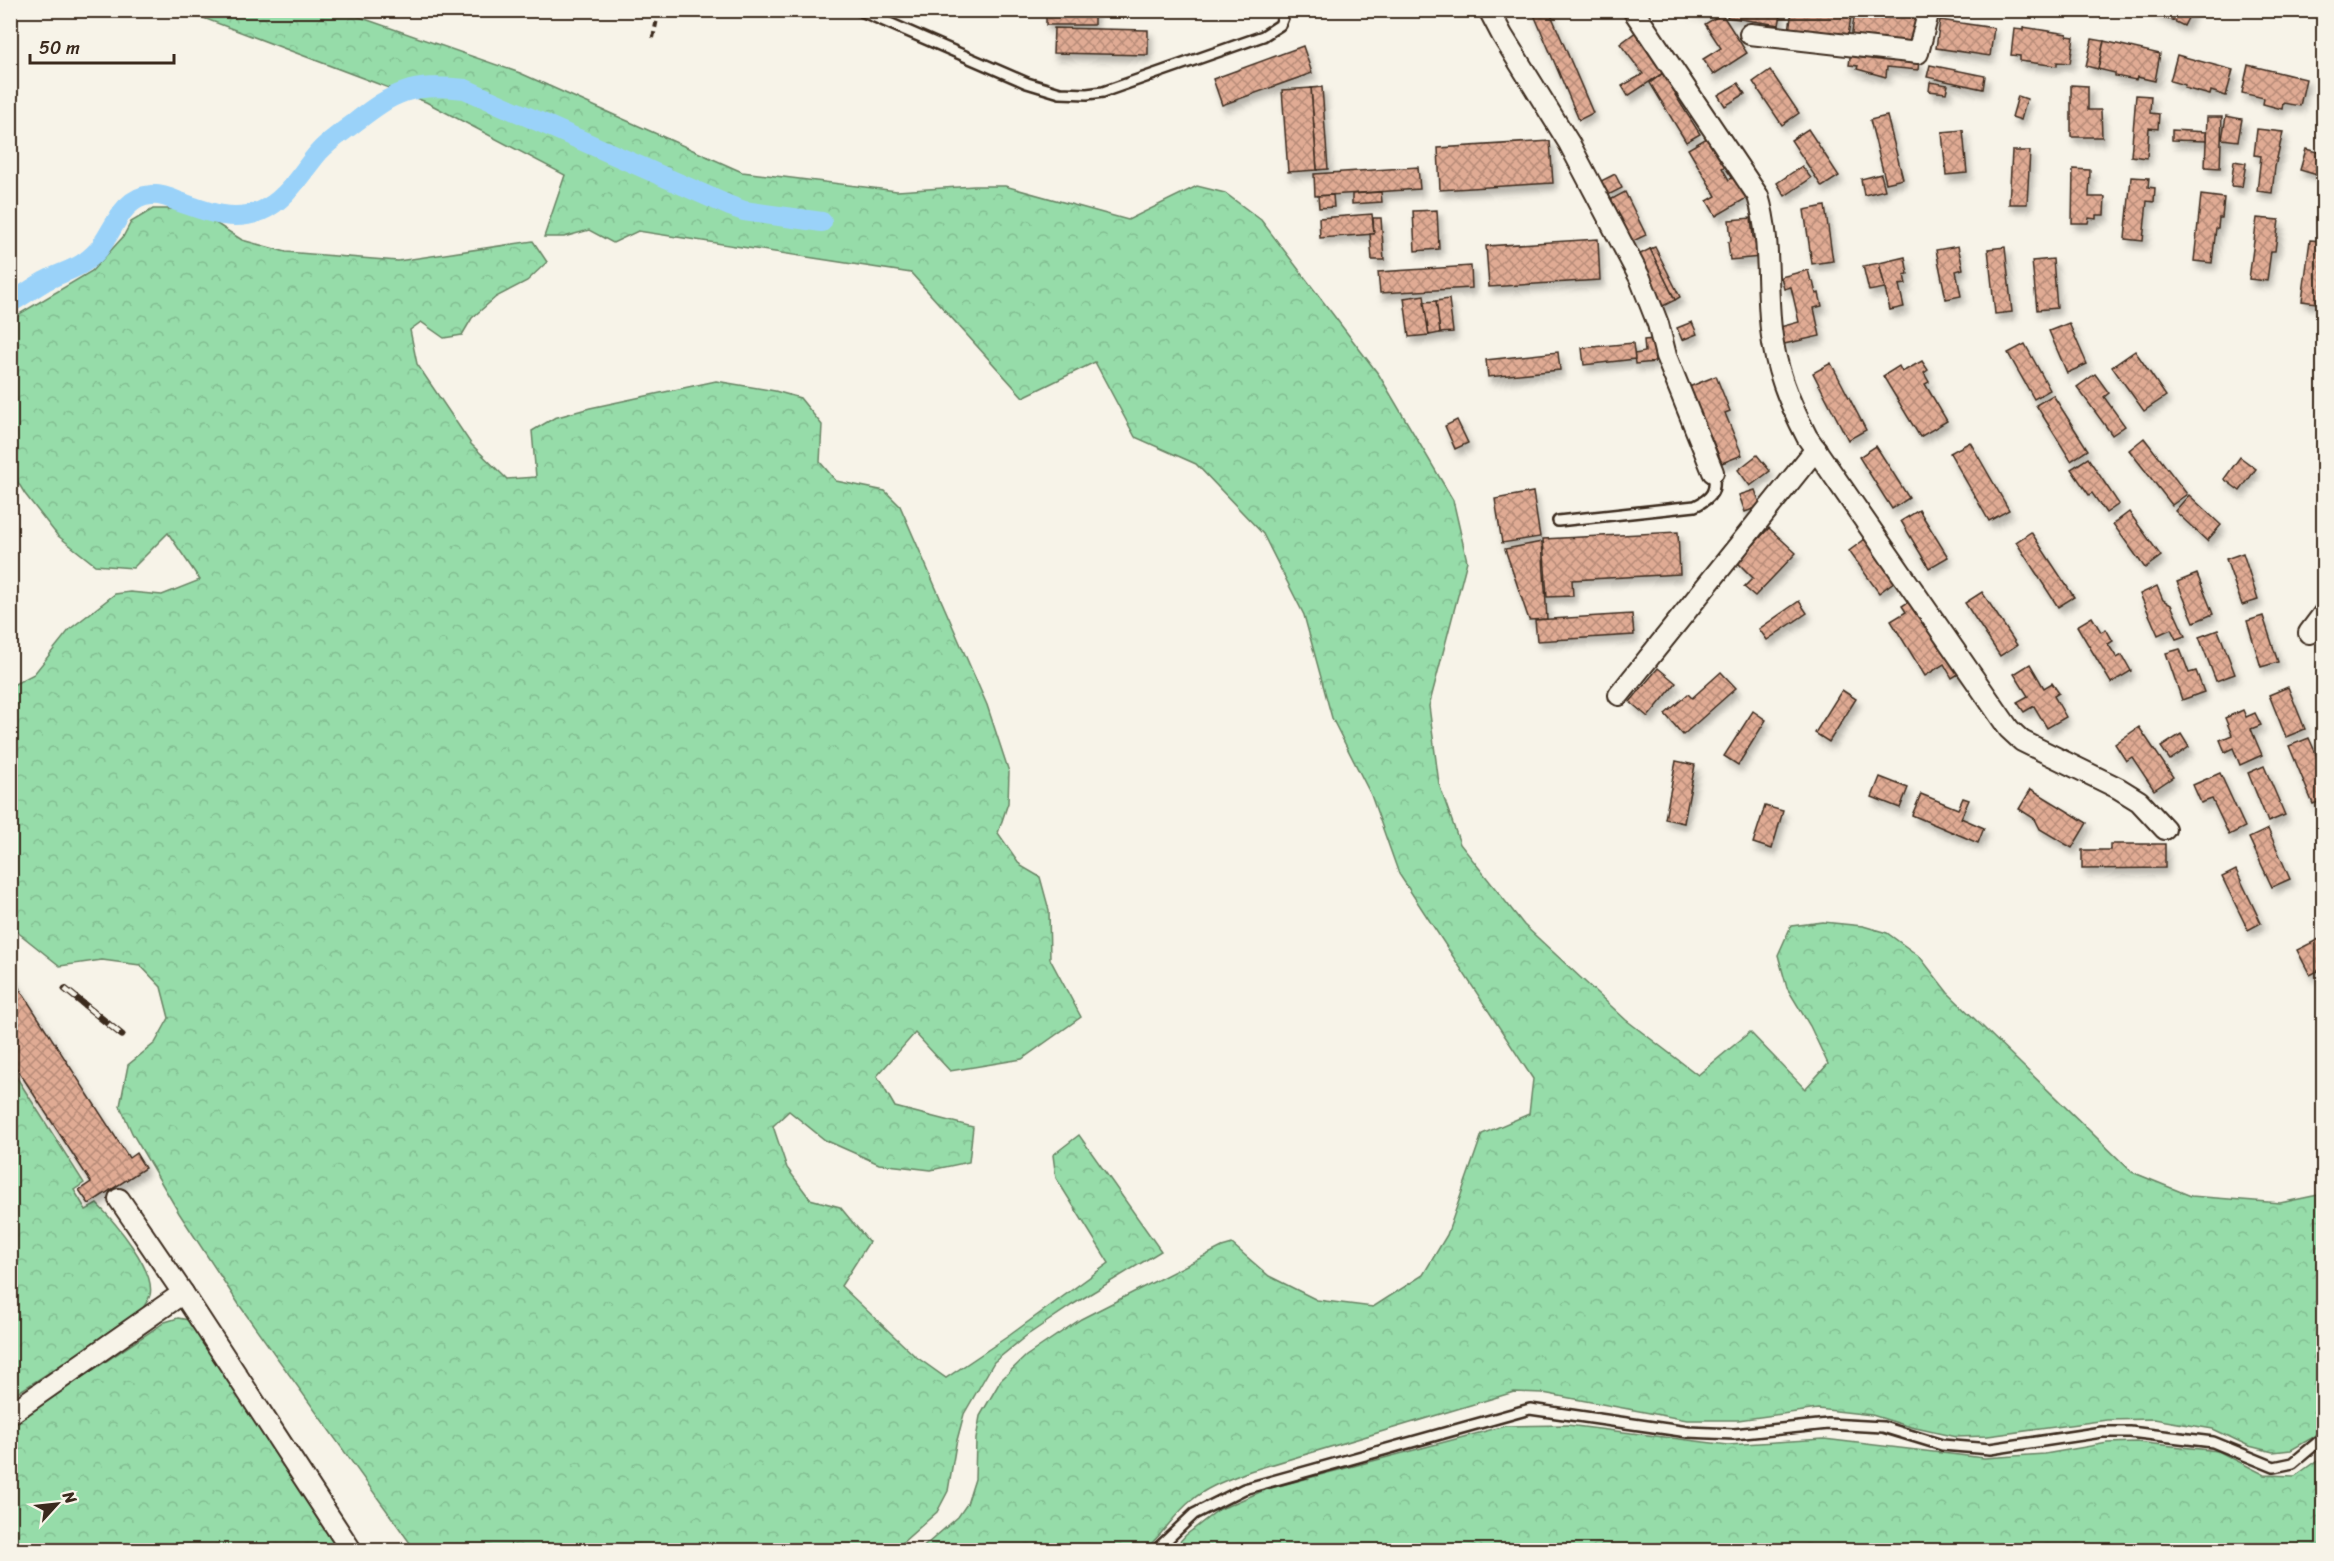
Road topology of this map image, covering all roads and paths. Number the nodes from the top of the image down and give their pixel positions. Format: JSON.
{"nodes":[{"id":1,"x":659,"y":10,"type":"edge"},
{"id":2,"x":860,"y":10,"type":"edge"},
{"id":3,"x":1286,"y":10,"type":"edge"},
{"id":4,"x":1489,"y":10,"type":"edge"},
{"id":5,"x":1633,"y":10,"type":"edge"},
{"id":6,"x":1929,"y":10,"type":"edge"},
{"id":7,"x":1750,"y":34,"type":"dead end"},
{"id":8,"x":653,"y":38,"type":"dead end"},
{"id":9,"x":1815,"y":449,"type":"junction"},
{"id":10,"x":1713,"y":472,"type":"joint"},
{"id":11,"x":1558,"y":521,"type":"dead end"},
{"id":12,"x":2324,"y":613,"type":"edge"},
{"id":13,"x":2309,"y":633,"type":"dead end"},
{"id":14,"x":1619,"y":695,"type":"dead end"},
{"id":15,"x":2165,"y":829,"type":"dead end"},
{"id":16,"x":119,"y":1199,"type":"dead end"},
{"id":17,"x":183,"y":1293,"type":"junction"},
{"id":18,"x":10,"y":1414,"type":"edge"},
{"id":19,"x":2324,"y":1437,"type":"edge"},
{"id":20,"x":351,"y":1551,"type":"edge"},
{"id":21,"x":1156,"y":1551,"type":"edge"}],
"edges":[{"from":1,"to":8,"type":"path"},
{"from":2,"to":3,"type":"lane"},
{"from":4,"to":10,"type":"street"},
{"from":5,"to":9,"type":"street"},
{"from":6,"to":7,"type":"street"},
{"from":9,"to":14,"type":"street"},
{"from":9,"to":15,"type":"street"},
{"from":10,"to":11,"type":"lane"},
{"from":12,"to":13,"type":"street"},
{"from":16,"to":17,"type":"street"},
{"from":17,"to":18,"type":"street"},
{"from":17,"to":20,"type":"street"},
{"from":19,"to":21,"type":"lane"}]}
